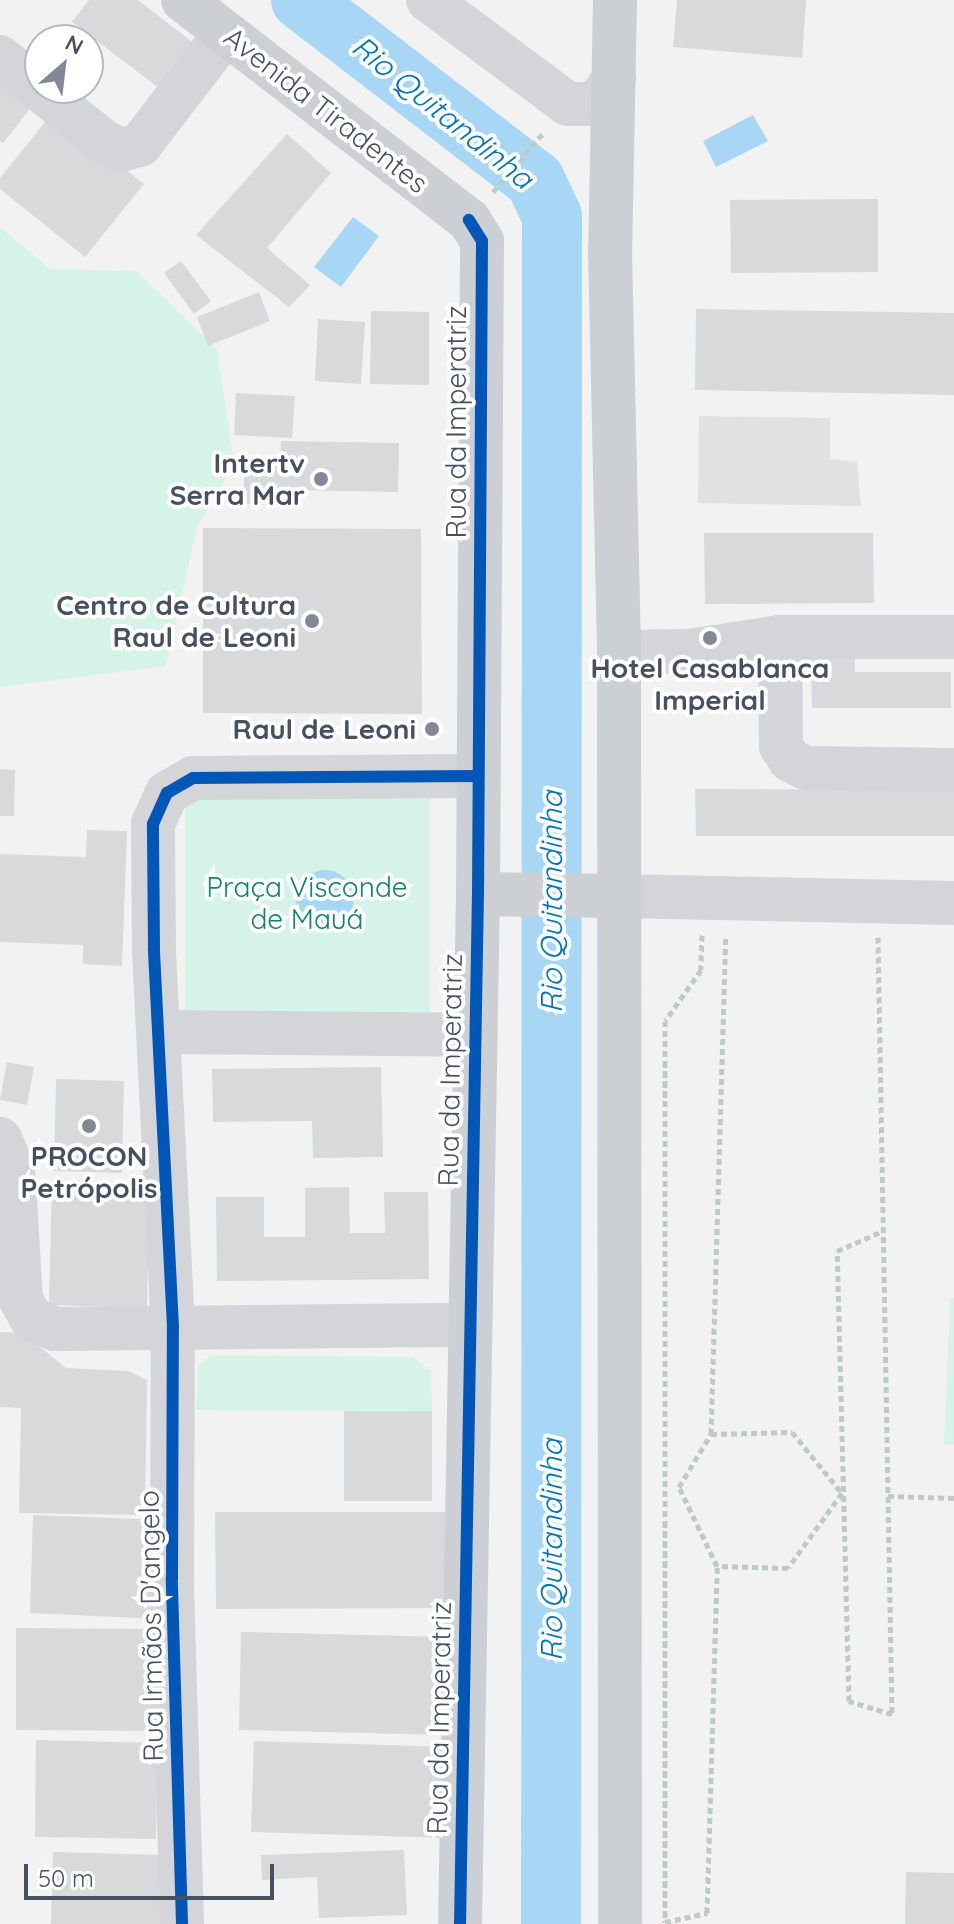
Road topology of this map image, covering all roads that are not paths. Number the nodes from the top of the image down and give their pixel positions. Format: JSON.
{"nodes":[{"id":1,"x":183,"y":0,"type":"edge"},
{"id":2,"x":428,"y":0,"type":"edge"},
{"id":3,"x":615,"y":0,"type":"edge"},
{"id":4,"x":226,"y":33,"type":"junction"},
{"id":5,"x":0,"y":57,"type":"edge"},
{"id":6,"x":614,"y":78,"type":"junction"},
{"id":7,"x":469,"y":220,"type":"joint"},
{"id":8,"x":780,"y":637,"type":"junction"},
{"id":9,"x":954,"y":637,"type":"edge"},
{"id":10,"x":619,"y":652,"type":"junction"},
{"id":11,"x":954,"y":770,"type":"edge"},
{"id":12,"x":477,"y":776,"type":"junction"},
{"id":13,"x":478,"y":894,"type":"junction"},
{"id":14,"x":619,"y":896,"type":"junction"},
{"id":15,"x":954,"y":903,"type":"edge"},
{"id":16,"x":160,"y":1032,"type":"junction"},
{"id":17,"x":475,"y":1035,"type":"junction"},
{"id":18,"x":0,"y":1139,"type":"edge"},
{"id":19,"x":470,"y":1325,"type":"junction"},
{"id":20,"x":173,"y":1327,"type":"junction"},
{"id":21,"x":182,"y":1924,"type":"edge"},
{"id":22,"x":460,"y":1924,"type":"edge"},
{"id":23,"x":620,"y":1924,"type":"edge"}],
"edges":[{"from":1,"to":4,"type":"main road","name":"Avenida Tiradentes"},
{"from":2,"to":6,"type":"street"},
{"from":3,"to":6,"type":"main road"},
{"from":4,"to":5,"type":"street"},
{"from":4,"to":7,"type":"main road","name":"Avenida Tiradentes"},
{"from":6,"to":10,"type":"main road"},
{"from":7,"to":12,"type":"main road","name":"Rua da Imperatriz"},
{"from":8,"to":9,"type":"street"},
{"from":8,"to":10,"type":"street"},
{"from":8,"to":11,"type":"street"},
{"from":10,"to":14,"type":"main road"},
{"from":12,"to":13,"type":"main road","name":"Rua da Imperatriz"},
{"from":12,"to":16,"type":"street"},
{"from":13,"to":14,"type":"main road"},
{"from":13,"to":17,"type":"main road","name":"Rua da Imperatriz"},
{"from":14,"to":15,"type":"street"},
{"from":14,"to":23,"type":"main road"},
{"from":16,"to":17,"type":"street"},
{"from":16,"to":20,"type":"street","name":"Rua Irmãos D'angelo"},
{"from":17,"to":19,"type":"main road","name":"Rua da Imperatriz"},
{"from":18,"to":20,"type":"street"},
{"from":19,"to":20,"type":"street"},
{"from":19,"to":22,"type":"main road","name":"Rua da Imperatriz"},
{"from":20,"to":21,"type":"street","name":"Rua Irmãos D'angelo"}]}
